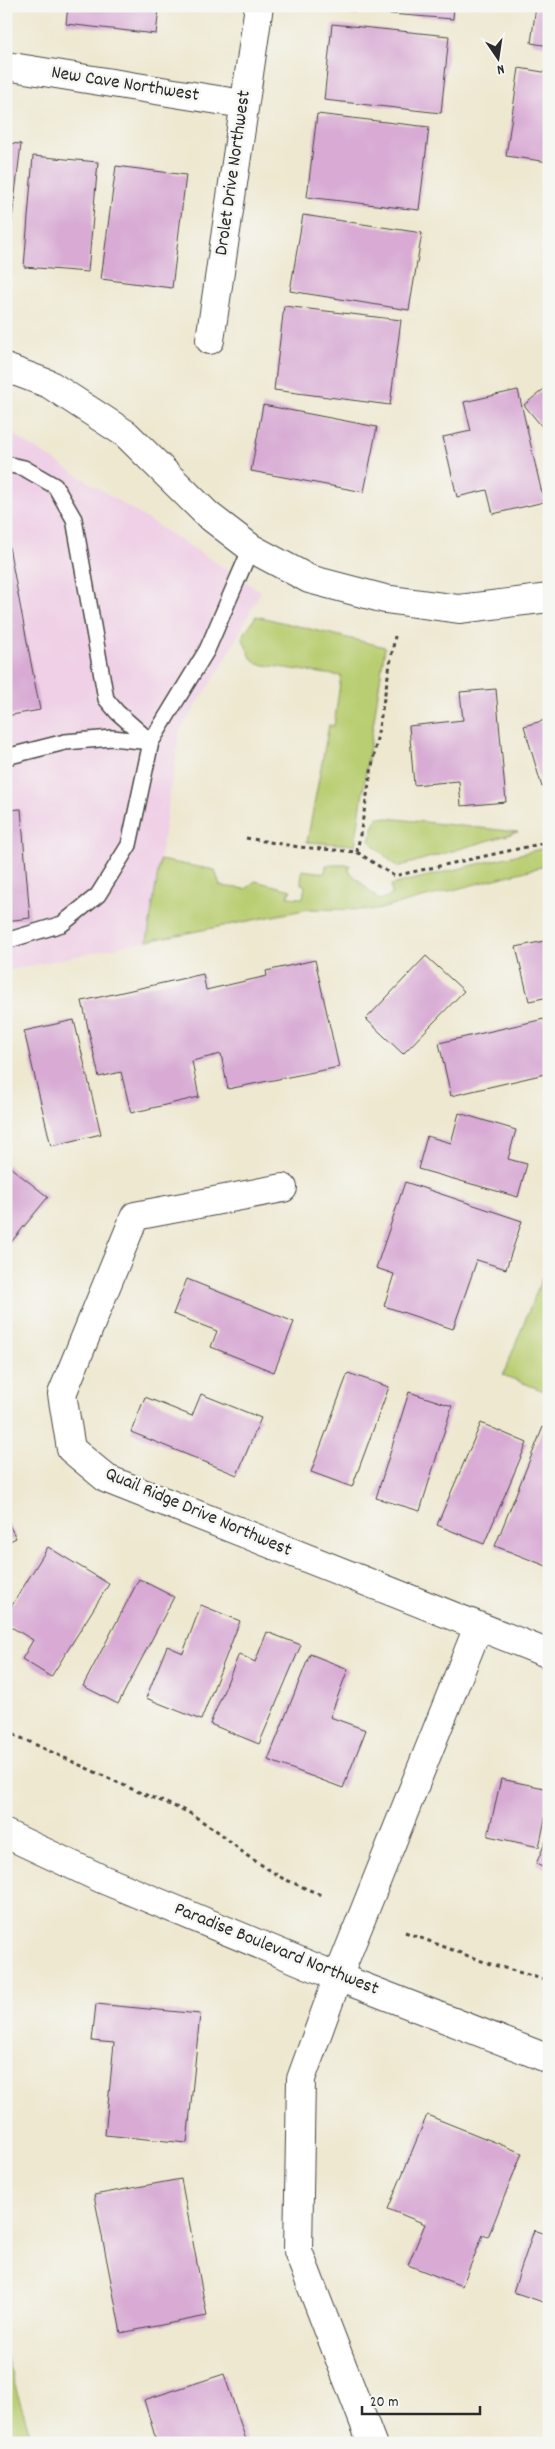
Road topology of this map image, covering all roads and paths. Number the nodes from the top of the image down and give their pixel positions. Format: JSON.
{"nodes":[{"id":1,"x":259,"y":6,"type":"edge"},
{"id":2,"x":6,"y":66,"type":"edge"},
{"id":3,"x":243,"y":104,"type":"junction"},
{"id":4,"x":210,"y":340,"type":"dead end"},
{"id":5,"x":6,"y":368,"type":"edge"},
{"id":6,"x":6,"y":464,"type":"edge"},
{"id":7,"x":251,"y":548,"type":"junction"},
{"id":8,"x":549,"y":598,"type":"edge"},
{"id":9,"x":399,"y":601,"type":"junction"},
{"id":10,"x":151,"y":742,"type":"junction"},
{"id":11,"x":6,"y":757,"type":"edge"},
{"id":12,"x":246,"y":838,"type":"dead end"},
{"id":13,"x":549,"y":842,"type":"edge"},
{"id":14,"x":356,"y":852,"type":"junction"},
{"id":15,"x":6,"y":941,"type":"edge"},
{"id":16,"x":282,"y":1188,"type":"dead end"},
{"id":17,"x":478,"y":1627,"type":"junction"},
{"id":18,"x":549,"y":1654,"type":"edge"},
{"id":19,"x":6,"y":1731,"type":"edge"},
{"id":20,"x":6,"y":1834,"type":"edge"},
{"id":21,"x":321,"y":1895,"type":"dead end"},
{"id":22,"x":405,"y":1932,"type":"dead end"},
{"id":23,"x":338,"y":1977,"type":"junction"},
{"id":24,"x":549,"y":1981,"type":"edge"},
{"id":25,"x":549,"y":2058,"type":"edge"},
{"id":26,"x":372,"y":2443,"type":"edge"}],
"edges":[{"from":1,"to":3,"type":"street","name":"Drolet Drive Northwest"},
{"from":2,"to":3,"type":"street","name":"New Cave Northwest"},
{"from":3,"to":4,"type":"street","name":"Drolet Drive Northwest"},
{"from":5,"to":7,"type":"street"},
{"from":6,"to":10,"type":"lane"},
{"from":7,"to":9,"type":"street"},
{"from":7,"to":10,"type":"lane"},
{"from":8,"to":9,"type":"street"},
{"from":9,"to":14,"type":"path"},
{"from":10,"to":11,"type":"lane"},
{"from":10,"to":15,"type":"lane"},
{"from":12,"to":14,"type":"path"},
{"from":13,"to":14,"type":"path"},
{"from":16,"to":17,"type":"street","name":"Quail Ridge Drive Northwest"},
{"from":17,"to":18,"type":"street","name":"Quail Ridge Drive Northwest"},
{"from":17,"to":23,"type":"street"},
{"from":19,"to":21,"type":"path"},
{"from":20,"to":23,"type":"street","name":"Paradise Boulevard Northwest"},
{"from":22,"to":24,"type":"path"},
{"from":23,"to":25,"type":"street","name":"Paradise Boulevard Northwest"},
{"from":23,"to":26,"type":"street"}]}
